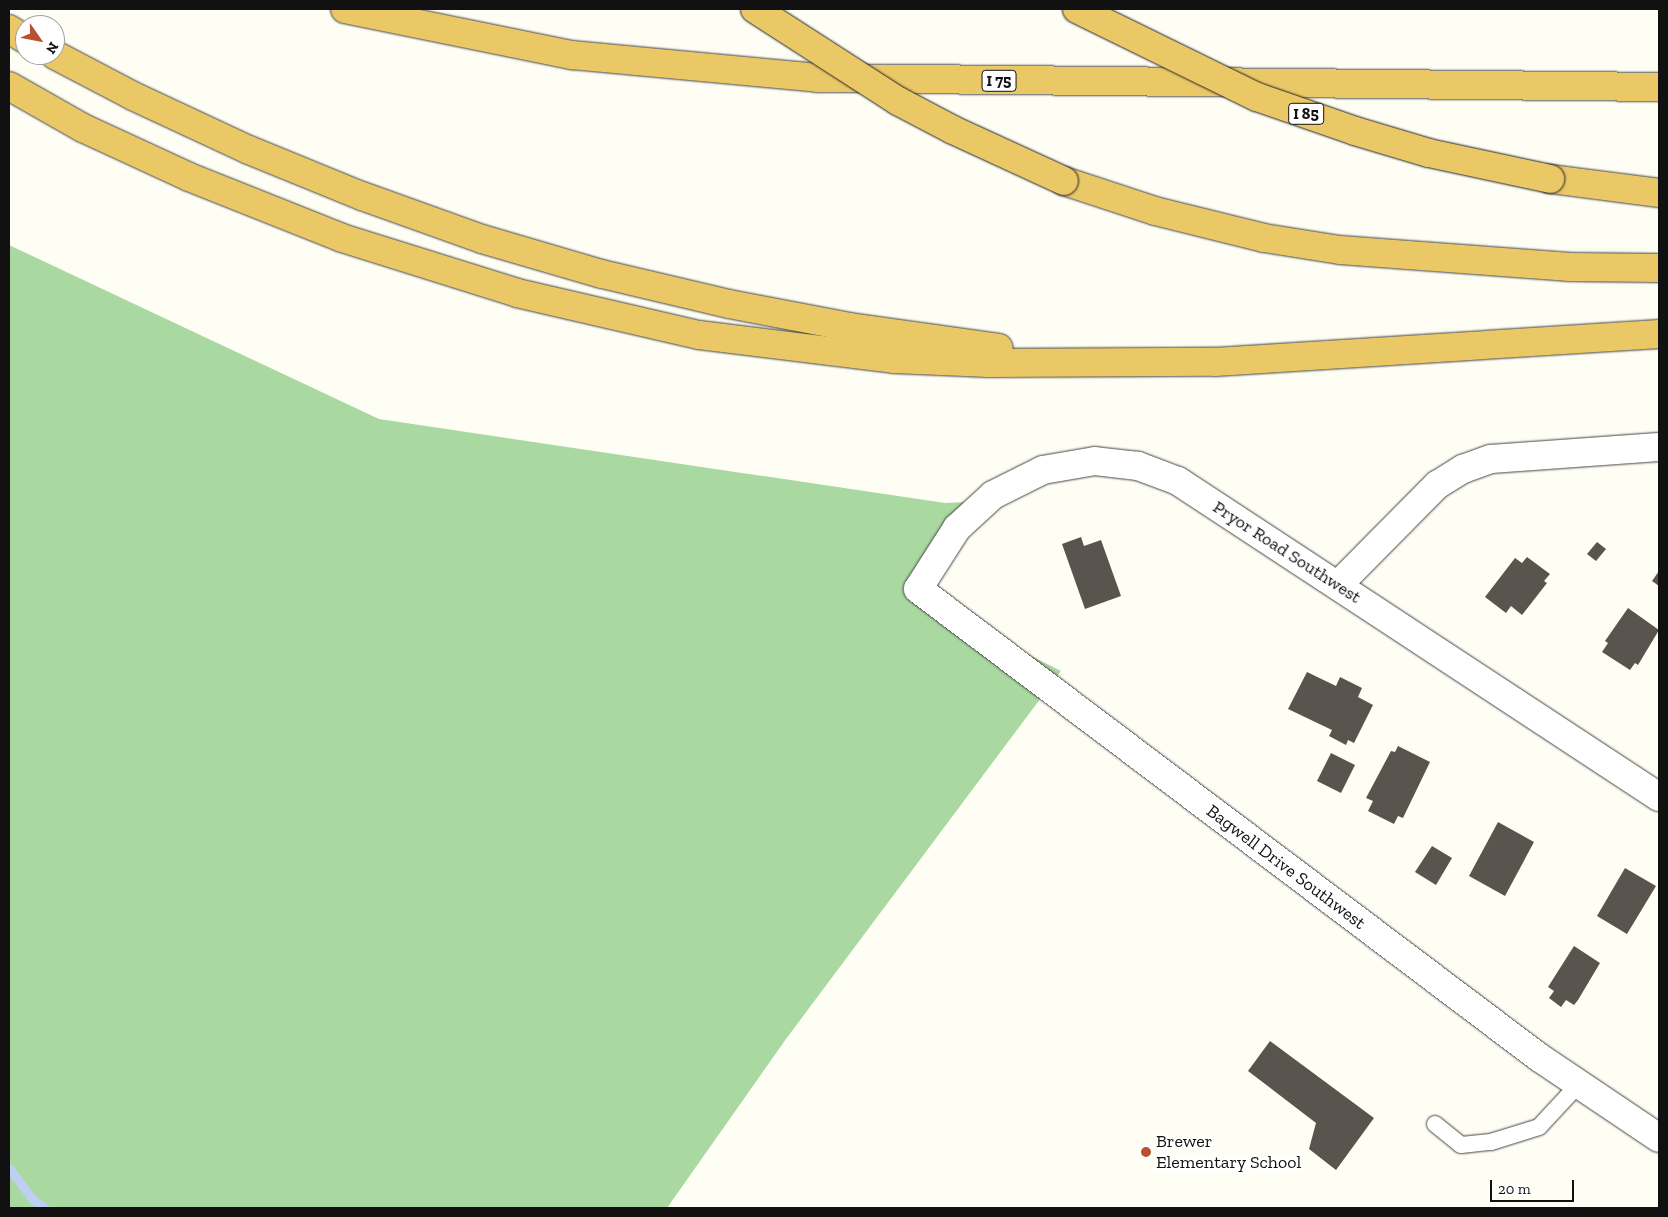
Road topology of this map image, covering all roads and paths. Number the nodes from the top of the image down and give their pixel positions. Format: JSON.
{"nodes":[{"id":1,"x":345,"y":9,"type":"edge"},
{"id":2,"x":755,"y":9,"type":"edge"},
{"id":3,"x":1076,"y":9,"type":"edge"},
{"id":4,"x":65,"y":60,"type":"edge"},
{"id":5,"x":9,"y":86,"type":"edge"},
{"id":6,"x":1659,"y":87,"type":"edge"},
{"id":7,"x":1659,"y":192,"type":"edge"},
{"id":8,"x":1659,"y":268,"type":"edge"},
{"id":9,"x":1659,"y":334,"type":"edge"},
{"id":10,"x":1215,"y":362,"type":"junction"},
{"id":11,"x":1659,"y":447,"type":"edge"},
{"id":12,"x":1338,"y":585,"type":"junction"},
{"id":13,"x":918,"y":589,"type":"joint"},
{"id":14,"x":1659,"y":797,"type":"edge"},
{"id":15,"x":1579,"y":1084,"type":"junction"},
{"id":16,"x":1435,"y":1124,"type":"dead end"},
{"id":17,"x":1659,"y":1138,"type":"edge"}],
"edges":[{"from":1,"to":6,"type":"highway","number":"I 75"},
{"from":2,"to":8,"type":"highway","bridge":true},
{"from":3,"to":7,"type":"highway","number":"I 85","bridge":true},
{"from":4,"to":10,"type":"highway"},
{"from":5,"to":10,"type":"highway"},
{"from":9,"to":10,"type":"highway"},
{"from":11,"to":12,"type":"street"},
{"from":12,"to":13,"type":"street","name":"Pryor Road Southwest"},
{"from":12,"to":14,"type":"street","name":"Pryor Road Southwest"},
{"from":13,"to":15,"type":"street","name":"Bagwell Drive Southwest"},
{"from":15,"to":16,"type":"lane"},
{"from":15,"to":17,"type":"street","name":"Bagwell Drive Southwest"}]}
